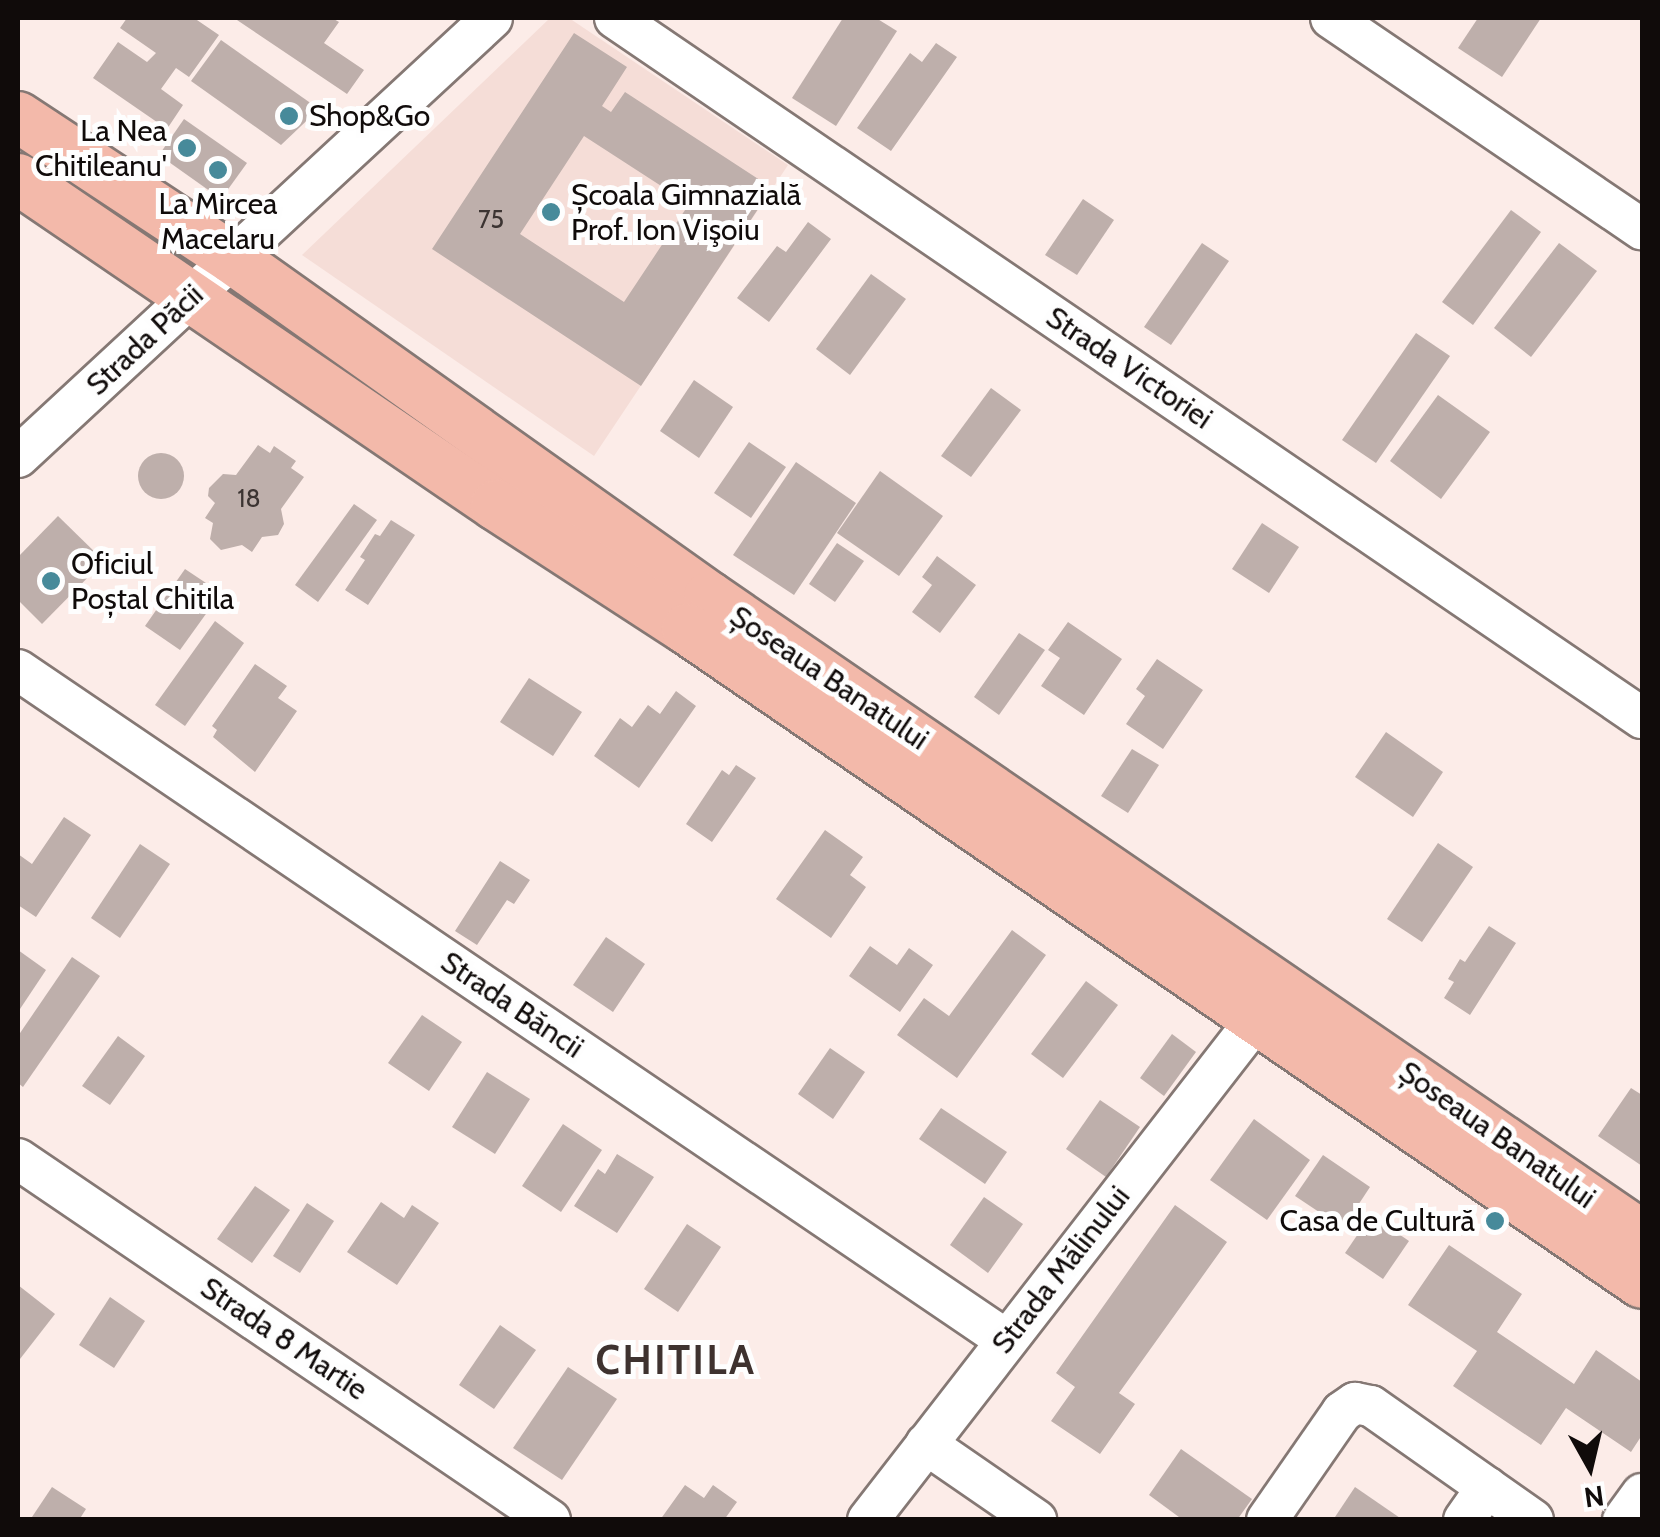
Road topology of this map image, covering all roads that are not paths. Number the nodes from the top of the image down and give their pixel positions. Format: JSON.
{"nodes":[{"id":1,"x":492,"y":18,"type":"edge"},
{"id":2,"x":615,"y":18,"type":"edge"},
{"id":3,"x":1331,"y":18,"type":"edge"},
{"id":4,"x":18,"y":117,"type":"edge"},
{"id":5,"x":18,"y":179,"type":"edge"},
{"id":6,"x":1642,"y":229,"type":"edge"},
{"id":7,"x":232,"y":258,"type":"junction"},
{"id":8,"x":192,"y":296,"type":"junction"},
{"id":9,"x":18,"y":457,"type":"edge"},
{"id":10,"x":18,"y":670,"type":"edge"},
{"id":11,"x":1642,"y":718,"type":"edge"},
{"id":12,"x":1255,"y":1021,"type":"junction"},
{"id":13,"x":18,"y":1159,"type":"edge"},
{"id":14,"x":1642,"y":1236,"type":"edge"},
{"id":15,"x":1642,"y":1283,"type":"edge"},
{"id":16,"x":1006,"y":1340,"type":"junction"},
{"id":17,"x":926,"y":1444,"type":"junction"},
{"id":18,"x":1487,"y":1487,"type":"junction"},
{"id":19,"x":1642,"y":1494,"type":"edge"},
{"id":20,"x":550,"y":1520,"type":"edge"},
{"id":21,"x":868,"y":1520,"type":"edge"},
{"id":22,"x":1036,"y":1520,"type":"edge"},
{"id":23,"x":1267,"y":1520,"type":"edge"},
{"id":24,"x":1464,"y":1520,"type":"edge"},
{"id":25,"x":1533,"y":1520,"type":"edge"},
{"id":26,"x":1624,"y":1520,"type":"edge"}],
"edges":[{"from":1,"to":7,"type":"street","name":"Strada Păcii"},
{"from":2,"to":11,"type":"street","name":"Strada Victoriei"},
{"from":3,"to":6,"type":"street"},
{"from":4,"to":7,"type":"main road","name":"Șoseaua Banatului"},
{"from":5,"to":8,"type":"main road","name":"Șoseaua Banatului"},
{"from":7,"to":8,"type":"street","name":"Strada Păcii"},
{"from":7,"to":14,"type":"main road","name":"Șoseaua Banatului"},
{"from":8,"to":9,"type":"street","name":"Strada Păcii"},
{"from":8,"to":12,"type":"main road","name":"Șoseaua Banatului"},
{"from":10,"to":16,"type":"street","name":"Strada Băncii"},
{"from":12,"to":15,"type":"main road","name":"Șoseaua Banatului"},
{"from":12,"to":16,"type":"street","name":"Strada Mălinului"},
{"from":13,"to":20,"type":"street","name":"Strada 8 Martie"},
{"from":16,"to":17,"type":"street","name":"Strada Mălinului"},
{"from":17,"to":21,"type":"street","name":"Strada Mălinului"},
{"from":17,"to":22,"type":"street"},
{"from":18,"to":23,"type":"street"},
{"from":18,"to":24,"type":"street"},
{"from":18,"to":25,"type":"street"},
{"from":19,"to":26,"type":"street"}]}
